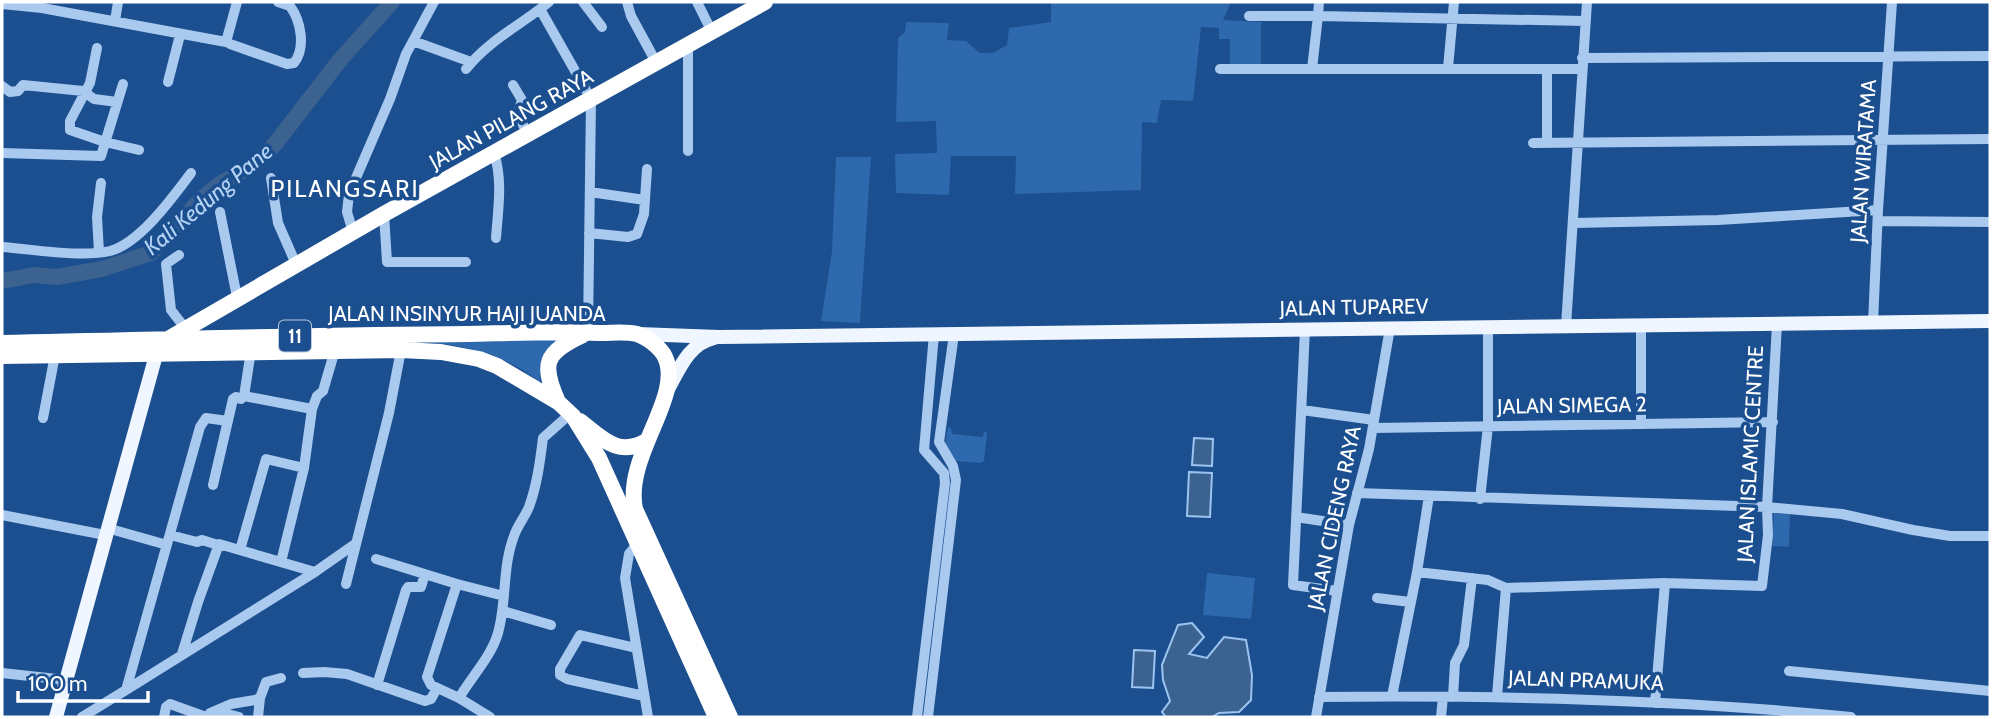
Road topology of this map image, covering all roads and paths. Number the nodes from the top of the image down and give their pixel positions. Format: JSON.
{"nodes":[{"id":1,"x":118,"y":2,"type":"edge"},
{"id":2,"x":237,"y":2,"type":"edge"},
{"id":3,"x":278,"y":2,"type":"edge"},
{"id":4,"x":434,"y":2,"type":"edge"},
{"id":5,"x":583,"y":2,"type":"edge"},
{"id":6,"x":627,"y":2,"type":"edge"},
{"id":7,"x":697,"y":2,"type":"edge"},
{"id":8,"x":765,"y":2,"type":"edge"},
{"id":9,"x":1319,"y":2,"type":"edge"},
{"id":10,"x":1454,"y":2,"type":"edge"},
{"id":11,"x":1587,"y":2,"type":"edge"},
{"id":12,"x":1892,"y":2,"type":"edge"},
{"id":13,"x":2,"y":4,"type":"edge"},
{"id":14,"x":43,"y":5,"type":"edge"},
{"id":15,"x":544,"y":5,"type":"edge"},
{"id":16,"x":1249,"y":16,"type":"dead end"},
{"id":17,"x":1318,"y":16,"type":"junction"},
{"id":18,"x":1452,"y":17,"type":"junction"},
{"id":19,"x":115,"y":21,"type":"junction"},
{"id":20,"x":1586,"y":21,"type":"junction"},
{"id":21,"x":601,"y":27,"type":"dead end"},
{"id":22,"x":712,"y":32,"type":"junction"},
{"id":23,"x":180,"y":35,"type":"junction"},
{"id":24,"x":413,"y":41,"type":"junction"},
{"id":25,"x":230,"y":44,"type":"dead end"},
{"id":26,"x":688,"y":45,"type":"junction"},
{"id":27,"x":97,"y":48,"type":"dead end"},
{"id":28,"x":1990,"y":56,"type":"edge"},
{"id":29,"x":1888,"y":57,"type":"junction"},
{"id":30,"x":656,"y":62,"type":"junction"},
{"id":31,"x":1582,"y":64,"type":"junction"},
{"id":32,"x":1448,"y":68,"type":"junction"},
{"id":33,"x":1220,"y":69,"type":"dead end"},
{"id":34,"x":1312,"y":69,"type":"junction"},
{"id":35,"x":1547,"y":69,"type":"junction"},
{"id":36,"x":168,"y":82,"type":"dead end"},
{"id":37,"x":123,"y":84,"type":"dead end"},
{"id":38,"x":513,"y":85,"type":"dead end"},
{"id":39,"x":2,"y":86,"type":"edge"},
{"id":40,"x":86,"y":92,"type":"junction"},
{"id":41,"x":591,"y":99,"type":"junction"},
{"id":42,"x":117,"y":102,"type":"junction"},
{"id":43,"x":527,"y":134,"type":"junction"},
{"id":44,"x":1883,"y":139,"type":"junction"},
{"id":45,"x":1990,"y":139,"type":"edge"},
{"id":46,"x":105,"y":142,"type":"junction"},
{"id":47,"x":1533,"y":143,"type":"dead end"},
{"id":48,"x":1547,"y":143,"type":"junction"},
{"id":49,"x":1578,"y":143,"type":"junction"},
{"id":50,"x":139,"y":150,"type":"dead end"},
{"id":51,"x":688,"y":151,"type":"dead end"},
{"id":52,"x":2,"y":153,"type":"edge"},
{"id":53,"x":494,"y":153,"type":"junction"},
{"id":54,"x":647,"y":169,"type":"dead end"},
{"id":55,"x":191,"y":173,"type":"dead end"},
{"id":56,"x":271,"y":178,"type":"dead end"},
{"id":57,"x":101,"y":183,"type":"dead end"},
{"id":58,"x":590,"y":192,"type":"junction"},
{"id":59,"x":645,"y":200,"type":"junction"},
{"id":60,"x":220,"y":212,"type":"dead end"},
{"id":61,"x":384,"y":214,"type":"junction"},
{"id":62,"x":1878,"y":216,"type":"junction"},
{"id":63,"x":1990,"y":222,"type":"edge"},
{"id":64,"x":1573,"y":223,"type":"junction"},
{"id":65,"x":353,"y":232,"type":"junction"},
{"id":66,"x":589,"y":233,"type":"junction"},
{"id":67,"x":496,"y":238,"type":"dead end"},
{"id":68,"x":2,"y":247,"type":"edge"},
{"id":69,"x":99,"y":251,"type":"junction"},
{"id":70,"x":179,"y":255,"type":"dead end"},
{"id":71,"x":466,"y":262,"type":"dead end"},
{"id":72,"x":296,"y":264,"type":"junction"},
{"id":73,"x":237,"y":297,"type":"junction"},
{"id":74,"x":1990,"y":321,"type":"edge"},
{"id":75,"x":1874,"y":323,"type":"junction"},
{"id":76,"x":1777,"y":324,"type":"junction"},
{"id":77,"x":1566,"y":326,"type":"junction"},
{"id":78,"x":1642,"y":326,"type":"junction"},
{"id":79,"x":1488,"y":327,"type":"junction"},
{"id":80,"x":1390,"y":328,"type":"junction"},
{"id":81,"x":1305,"y":329,"type":"junction"},
{"id":82,"x":588,"y":332,"type":"junction"},
{"id":83,"x":188,"y":333,"type":"junction"},
{"id":84,"x":638,"y":334,"type":"junction"},
{"id":85,"x":719,"y":337,"type":"junction"},
{"id":86,"x":952,"y":346,"type":"junction"},
{"id":87,"x":934,"y":347,"type":"junction"},
{"id":88,"x":2,"y":349,"type":"edge"},
{"id":89,"x":335,"y":350,"type":"junction"},
{"id":90,"x":251,"y":351,"type":"junction"},
{"id":91,"x":401,"y":351,"type":"junction"},
{"id":92,"x":55,"y":355,"type":"junction"},
{"id":93,"x":156,"y":355,"type":"junction"},
{"id":94,"x":192,"y":355,"type":"junction"},
{"id":95,"x":667,"y":391,"type":"junction"},
{"id":96,"x":244,"y":396,"type":"junction"},
{"id":97,"x":558,"y":402,"type":"junction"},
{"id":98,"x":312,"y":409,"type":"junction"},
{"id":99,"x":1302,"y":410,"type":"junction"},
{"id":100,"x":572,"y":415,"type":"junction"},
{"id":101,"x":43,"y":418,"type":"dead end"},
{"id":102,"x":228,"y":421,"type":"junction"},
{"id":103,"x":1773,"y":422,"type":"junction"},
{"id":104,"x":1374,"y":424,"type":"junction"},
{"id":105,"x":1640,"y":424,"type":"junction"},
{"id":106,"x":1488,"y":426,"type":"junction"},
{"id":107,"x":648,"y":440,"type":"junction"},
{"id":108,"x":304,"y":468,"type":"junction"},
{"id":109,"x":212,"y":485,"type":"dead end"},
{"id":110,"x":1357,"y":494,"type":"junction"},
{"id":111,"x":1429,"y":496,"type":"junction"},
{"id":112,"x":1480,"y":499,"type":"junction"},
{"id":113,"x":1767,"y":507,"type":"junction"},
{"id":114,"x":2,"y":516,"type":"edge"},
{"id":115,"x":1296,"y":517,"type":"junction"},
{"id":116,"x":1349,"y":524,"type":"junction"},
{"id":117,"x":106,"y":531,"type":"junction"},
{"id":118,"x":1990,"y":536,"type":"edge"},
{"id":119,"x":168,"y":540,"type":"junction"},
{"id":120,"x":638,"y":543,"type":"junction"},
{"id":121,"x":355,"y":544,"type":"junction"},
{"id":122,"x":218,"y":545,"type":"junction"},
{"id":123,"x":240,"y":550,"type":"junction"},
{"id":124,"x":942,"y":554,"type":"junction"},
{"id":125,"x":376,"y":559,"type":"dead end"},
{"id":126,"x":281,"y":562,"type":"junction"},
{"id":127,"x":940,"y":568,"type":"junction"},
{"id":128,"x":315,"y":572,"type":"junction"},
{"id":129,"x":1417,"y":572,"type":"junction"},
{"id":130,"x":425,"y":574,"type":"junction"},
{"id":131,"x":1472,"y":578,"type":"junction"},
{"id":132,"x":1665,"y":583,"type":"junction"},
{"id":133,"x":346,"y":584,"type":"dead end"},
{"id":134,"x":457,"y":584,"type":"junction"},
{"id":135,"x":1506,"y":588,"type":"junction"},
{"id":136,"x":1337,"y":591,"type":"junction"},
{"id":137,"x":504,"y":596,"type":"junction"},
{"id":138,"x":1377,"y":598,"type":"dead end"},
{"id":139,"x":1410,"y":602,"type":"junction"},
{"id":140,"x":503,"y":611,"type":"junction"},
{"id":141,"x":675,"y":611,"type":"junction"},
{"id":142,"x":551,"y":625,"type":"dead end"},
{"id":143,"x":636,"y":648,"type":"junction"},
{"id":144,"x":182,"y":654,"type":"junction"},
{"id":145,"x":1789,"y":671,"type":"dead end"},
{"id":146,"x":2,"y":673,"type":"edge"},
{"id":147,"x":303,"y":673,"type":"dead end"},
{"id":148,"x":281,"y":678,"type":"dead end"},
{"id":149,"x":65,"y":680,"type":"junction"},
{"id":150,"x":708,"y":684,"type":"junction"},
{"id":151,"x":377,"y":685,"type":"junction"},
{"id":152,"x":437,"y":688,"type":"junction"},
{"id":153,"x":126,"y":690,"type":"junction"},
{"id":154,"x":1990,"y":691,"type":"edge"},
{"id":155,"x":644,"y":696,"type":"junction"},
{"id":156,"x":1392,"y":696,"type":"junction"},
{"id":157,"x":1497,"y":696,"type":"junction"},
{"id":158,"x":1319,"y":697,"type":"junction"},
{"id":159,"x":1448,"y":697,"type":"junction"},
{"id":160,"x":260,"y":698,"type":"junction"},
{"id":161,"x":459,"y":698,"type":"junction"},
{"id":162,"x":1655,"y":703,"type":"junction"},
{"id":163,"x":210,"y":715,"type":"edge"},
{"id":164,"x":55,"y":717,"type":"edge"},
{"id":165,"x":82,"y":717,"type":"edge"},
{"id":166,"x":164,"y":717,"type":"edge"},
{"id":167,"x":239,"y":717,"type":"edge"},
{"id":168,"x":258,"y":717,"type":"edge"},
{"id":169,"x":490,"y":717,"type":"edge"},
{"id":170,"x":648,"y":717,"type":"edge"},
{"id":171,"x":716,"y":717,"type":"edge"},
{"id":172,"x":730,"y":717,"type":"edge"},
{"id":173,"x":917,"y":717,"type":"edge"},
{"id":174,"x":928,"y":717,"type":"edge"},
{"id":175,"x":1315,"y":717,"type":"edge"},
{"id":176,"x":1441,"y":717,"type":"edge"},
{"id":177,"x":1843,"y":717,"type":"edge"},
{"id":178,"x":1851,"y":717,"type":"edge"}],
"edges":[{"from":1,"to":19,"type":"street"},
{"from":2,"to":23,"type":"street"},
{"from":3,"to":25,"type":"street"},
{"from":4,"to":24,"type":"street"},
{"from":5,"to":21,"type":"street"},
{"from":6,"to":30,"type":"street"},
{"from":7,"to":22,"type":"street"},
{"from":8,"to":22,"type":"highway","name":"JALAN PILANG RAYA"},
{"from":9,"to":17,"type":"street"},
{"from":10,"to":18,"type":"street"},
{"from":11,"to":20,"type":"street"},
{"from":12,"to":29,"type":"street","name":"JALAN WIRATAMA"},
{"from":13,"to":14,"type":"street"},
{"from":14,"to":19,"type":"street"},
{"from":15,"to":24,"type":"street"},
{"from":15,"to":41,"type":"street"},
{"from":16,"to":17,"type":"street"},
{"from":17,"to":18,"type":"street"},
{"from":17,"to":34,"type":"street"},
{"from":18,"to":20,"type":"street"},
{"from":18,"to":32,"type":"street"},
{"from":19,"to":23,"type":"street"},
{"from":20,"to":31,"type":"street"},
{"from":22,"to":26,"type":"highway","name":"JALAN PILANG RAYA"},
{"from":23,"to":36,"type":"street"},
{"from":24,"to":65,"type":"street"},
{"from":26,"to":30,"type":"highway","name":"JALAN PILANG RAYA"},
{"from":26,"to":51,"type":"street"},
{"from":27,"to":40,"type":"street"},
{"from":28,"to":29,"type":"street"},
{"from":29,"to":31,"type":"street"},
{"from":29,"to":44,"type":"street","name":"JALAN WIRATAMA"},
{"from":30,"to":41,"type":"highway","name":"JALAN PILANG RAYA"},
{"from":31,"to":35,"type":"street"},
{"from":31,"to":49,"type":"street"},
{"from":32,"to":34,"type":"street"},
{"from":32,"to":35,"type":"street"},
{"from":33,"to":34,"type":"street"},
{"from":35,"to":48,"type":"street"},
{"from":37,"to":42,"type":"street"},
{"from":38,"to":43,"type":"street"},
{"from":39,"to":40,"type":"street"},
{"from":40,"to":42,"type":"street"},
{"from":40,"to":46,"type":"street"},
{"from":41,"to":43,"type":"highway","name":"JALAN PILANG RAYA"},
{"from":41,"to":58,"type":"street"},
{"from":42,"to":46,"type":"street"},
{"from":43,"to":53,"type":"highway","name":"JALAN PILANG RAYA"},
{"from":44,"to":45,"type":"street"},
{"from":44,"to":49,"type":"street"},
{"from":44,"to":62,"type":"street","name":"JALAN WIRATAMA"},
{"from":46,"to":50,"type":"street"},
{"from":46,"to":52,"type":"street"},
{"from":47,"to":48,"type":"street"},
{"from":48,"to":49,"type":"street"},
{"from":49,"to":64,"type":"street"},
{"from":53,"to":61,"type":"highway","name":"JALAN PILANG RAYA"},
{"from":53,"to":67,"type":"street"},
{"from":54,"to":59,"type":"street"},
{"from":55,"to":69,"type":"street"},
{"from":56,"to":72,"type":"street"},
{"from":57,"to":69,"type":"street"},
{"from":58,"to":59,"type":"street"},
{"from":58,"to":66,"type":"street"},
{"from":59,"to":66,"type":"street"},
{"from":60,"to":73,"type":"street"},
{"from":61,"to":65,"type":"highway","name":"JALAN PILANG RAYA"},
{"from":61,"to":71,"type":"street"},
{"from":62,"to":63,"type":"street"},
{"from":62,"to":64,"type":"street"},
{"from":62,"to":75,"type":"street","name":"JALAN WIRATAMA"},
{"from":64,"to":77,"type":"street"},
{"from":65,"to":72,"type":"highway","name":"JALAN PILANG RAYA"},
{"from":66,"to":82,"type":"street"},
{"from":68,"to":69,"type":"street"},
{"from":70,"to":83,"type":"street"},
{"from":72,"to":73,"type":"highway","name":"JALAN PILANG RAYA"},
{"from":73,"to":83,"type":"highway","name":"JALAN PILANG RAYA"},
{"from":74,"to":75,"type":"main road","name":"JALAN TUPAREV"},
{"from":75,"to":76,"type":"main road","name":"JALAN TUPAREV"},
{"from":76,"to":78,"type":"main road","name":"JALAN TUPAREV"},
{"from":76,"to":103,"type":"street","name":"JALAN ISLAMIC CENTRE"},
{"from":77,"to":78,"type":"main road","name":"JALAN TUPAREV"},
{"from":77,"to":79,"type":"main road","name":"JALAN TUPAREV"},
{"from":78,"to":105,"type":"street"},
{"from":79,"to":80,"type":"main road","name":"JALAN TUPAREV"},
{"from":79,"to":106,"type":"street"},
{"from":80,"to":81,"type":"main road","name":"JALAN TUPAREV"},
{"from":80,"to":104,"type":"street","name":"JALAN CIDENG RAYA"},
{"from":81,"to":86,"type":"main road","name":"JALAN TUPAREV"},
{"from":81,"to":99,"type":"street"},
{"from":82,"to":83,"type":"highway","name":"JALAN INSINYUR HAJI JUANDA","number":"11"},
{"from":82,"to":84,"type":"highway","name":"JALAN INSINYUR HAJI JUANDA","number":"11"},
{"from":82,"to":97,"type":"highway"},
{"from":83,"to":88,"type":"highway","name":"JALAN INSINYUR HAJI JUANDA","number":"11"},
{"from":83,"to":94,"type":"highway"},
{"from":84,"to":85,"type":"main road","name":"JALAN TUPAREV"},
{"from":84,"to":95,"type":"highway","number":"11"},
{"from":85,"to":87,"type":"main road","name":"JALAN TUPAREV"},
{"from":85,"to":95,"type":"main road"},
{"from":86,"to":87,"type":"main road","name":"JALAN TUPAREV"},
{"from":86,"to":124,"type":"street"},
{"from":87,"to":124,"type":"street"},
{"from":88,"to":92,"type":"highway","name":"JALAN INSINYUR HAJI JUANDA","number":"11"},
{"from":89,"to":90,"type":"highway","name":"JALAN INSINYUR HAJI JUANDA","number":"11"},
{"from":89,"to":91,"type":"highway","name":"JALAN INSINYUR HAJI JUANDA","number":"11"},
{"from":89,"to":98,"type":"street"},
{"from":90,"to":94,"type":"highway","name":"JALAN INSINYUR HAJI JUANDA","number":"11"},
{"from":90,"to":96,"type":"street"},
{"from":91,"to":97,"type":"highway","name":"JALAN INSINYUR HAJI JUANDA","number":"11"},
{"from":91,"to":121,"type":"street"},
{"from":92,"to":93,"type":"highway","name":"JALAN INSINYUR HAJI JUANDA","number":"11"},
{"from":92,"to":101,"type":"street"},
{"from":93,"to":94,"type":"highway","name":"JALAN INSINYUR HAJI JUANDA","number":"11"},
{"from":93,"to":117,"type":"main road"},
{"from":95,"to":107,"type":"highway","number":"11"},
{"from":96,"to":98,"type":"street"},
{"from":96,"to":102,"type":"street"},
{"from":97,"to":100,"type":"highway","number":"11"},
{"from":98,"to":108,"type":"street"},
{"from":99,"to":104,"type":"street","name":"JALAN SIMEGA 2"},
{"from":99,"to":115,"type":"street"},
{"from":100,"to":107,"type":"highway"},
{"from":100,"to":120,"type":"highway","number":"11"},
{"from":100,"to":137,"type":"street"},
{"from":102,"to":109,"type":"street"},
{"from":102,"to":119,"type":"street"},
{"from":103,"to":105,"type":"street","name":"JALAN SIMEGA 2"},
{"from":103,"to":113,"type":"street","name":"JALAN ISLAMIC CENTRE"},
{"from":104,"to":106,"type":"street","name":"JALAN SIMEGA 2"},
{"from":104,"to":110,"type":"street","name":"JALAN CIDENG RAYA"},
{"from":105,"to":106,"type":"street","name":"JALAN SIMEGA 2"},
{"from":106,"to":112,"type":"street"},
{"from":107,"to":141,"type":"highway","number":"11"},
{"from":108,"to":123,"type":"street"},
{"from":108,"to":126,"type":"street"},
{"from":110,"to":111,"type":"street"},
{"from":110,"to":116,"type":"street","name":"JALAN CIDENG RAYA"},
{"from":111,"to":112,"type":"street"},
{"from":111,"to":129,"type":"street"},
{"from":112,"to":113,"type":"street"},
{"from":113,"to":118,"type":"street"},
{"from":113,"to":132,"type":"street","name":"JALAN ISLAMIC CENTRE"},
{"from":114,"to":117,"type":"street"},
{"from":115,"to":116,"type":"street"},
{"from":115,"to":136,"type":"street"},
{"from":116,"to":136,"type":"street","name":"JALAN CIDENG RAYA"},
{"from":117,"to":119,"type":"street"},
{"from":117,"to":149,"type":"main road"},
{"from":119,"to":122,"type":"street"},
{"from":119,"to":153,"type":"street"},
{"from":120,"to":141,"type":"highway","number":"11"},
{"from":120,"to":143,"type":"street"},
{"from":121,"to":128,"type":"street"},
{"from":121,"to":133,"type":"street"},
{"from":122,"to":123,"type":"street"},
{"from":122,"to":144,"type":"street"},
{"from":123,"to":126,"type":"street"},
{"from":124,"to":127,"type":"street"},
{"from":125,"to":130,"type":"street"},
{"from":126,"to":128,"type":"street"},
{"from":127,"to":173,"type":"street"},
{"from":127,"to":174,"type":"street"},
{"from":128,"to":144,"type":"street"},
{"from":129,"to":131,"type":"street"},
{"from":129,"to":139,"type":"street"},
{"from":130,"to":134,"type":"street"},
{"from":130,"to":151,"type":"street"},
{"from":131,"to":135,"type":"street"},
{"from":131,"to":159,"type":"street"},
{"from":132,"to":135,"type":"street"},
{"from":132,"to":162,"type":"street"},
{"from":134,"to":137,"type":"street"},
{"from":134,"to":152,"type":"street"},
{"from":135,"to":157,"type":"street"},
{"from":136,"to":158,"type":"street","name":"JALAN CIDENG RAYA"},
{"from":137,"to":140,"type":"street"},
{"from":138,"to":139,"type":"street"},
{"from":139,"to":156,"type":"street"},
{"from":140,"to":142,"type":"street"},
{"from":140,"to":161,"type":"street"},
{"from":141,"to":150,"type":"highway","number":"11"},
{"from":143,"to":155,"type":"street"},
{"from":143,"to":155,"type":"street"},
{"from":144,"to":153,"type":"street"},
{"from":145,"to":154,"type":"street"},
{"from":146,"to":149,"type":"street"},
{"from":147,"to":151,"type":"street"},
{"from":148,"to":160,"type":"street"},
{"from":149,"to":164,"type":"main road"},
{"from":150,"to":171,"type":"highway","number":"11"},
{"from":150,"to":172,"type":"highway","number":"11"},
{"from":151,"to":152,"type":"street"},
{"from":152,"to":161,"type":"street"},
{"from":153,"to":165,"type":"street"},
{"from":155,"to":170,"type":"street"},
{"from":156,"to":158,"type":"street","name":"JALAN PRAMUKA"},
{"from":156,"to":159,"type":"street","name":"JALAN PRAMUKA"},
{"from":157,"to":159,"type":"street","name":"JALAN PRAMUKA"},
{"from":157,"to":162,"type":"street","name":"JALAN PRAMUKA"},
{"from":158,"to":175,"type":"street","name":"JALAN CIDENG RAYA"},
{"from":159,"to":176,"type":"street"},
{"from":160,"to":163,"type":"street"},
{"from":160,"to":168,"type":"street"},
{"from":161,"to":169,"type":"street"},
{"from":162,"to":177,"type":"street","name":"JALAN PRAMUKA"},
{"from":163,"to":166,"type":"street"},
{"from":163,"to":167,"type":"street"},
{"from":177,"to":178,"type":"street","name":"JALAN PRAMUKA"}]}
